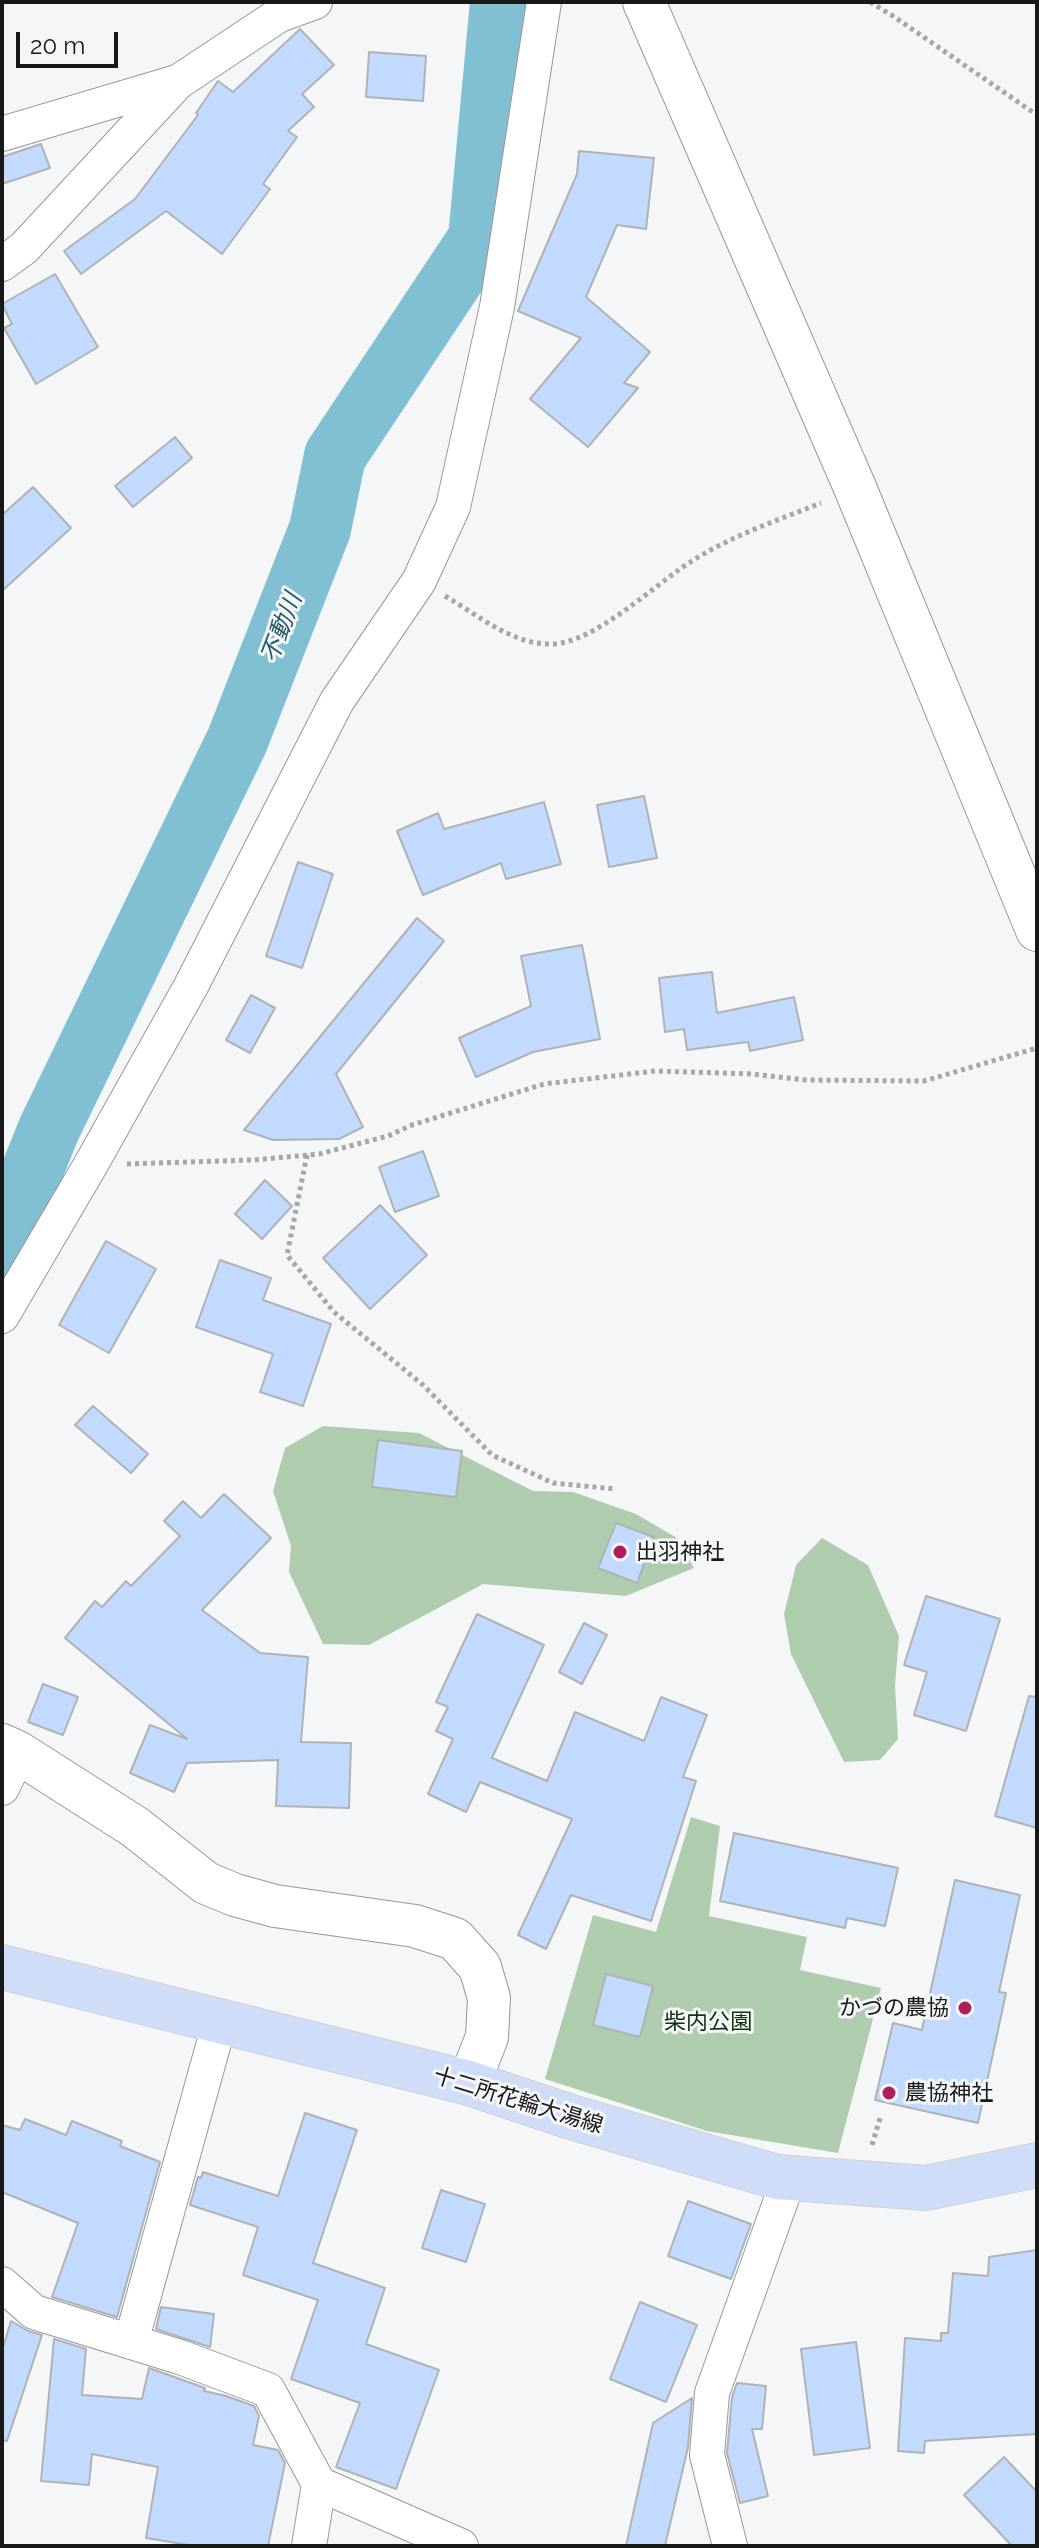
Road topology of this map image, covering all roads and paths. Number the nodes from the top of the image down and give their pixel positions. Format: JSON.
{"nodes":[{"id":1,"x":315,"y":2,"type":"edge"},
{"id":2,"x":544,"y":2,"type":"edge"},
{"id":3,"x":644,"y":2,"type":"edge"},
{"id":4,"x":870,"y":2,"type":"edge"},
{"id":5,"x":178,"y":82,"type":"junction"},
{"id":6,"x":1037,"y":115,"type":"edge"},
{"id":7,"x":2,"y":134,"type":"edge"},
{"id":8,"x":2,"y":264,"type":"edge"},
{"id":9,"x":856,"y":490,"type":"junction"},
{"id":10,"x":419,"y":581,"type":"junction"},
{"id":11,"x":1037,"y":930,"type":"edge"},
{"id":12,"x":1037,"y":1048,"type":"edge"},
{"id":13,"x":307,"y":1155,"type":"junction"},
{"id":14,"x":90,"y":1166,"type":"junction"},
{"id":15,"x":2,"y":1316,"type":"edge"},
{"id":16,"x":616,"y":1489,"type":"dead end"},
{"id":17,"x":8,"y":1762,"type":"edge"},
{"id":18,"x":2,"y":1967,"type":"edge"},
{"id":19,"x":220,"y":2021,"type":"junction"},
{"id":20,"x":469,"y":2083,"type":"junction"},
{"id":21,"x":1037,"y":2165,"type":"edge"},
{"id":22,"x":789,"y":2178,"type":"junction"},
{"id":23,"x":2,"y":2284,"type":"edge"},
{"id":24,"x":131,"y":2342,"type":"junction"},
{"id":25,"x":319,"y":2484,"type":"junction"},
{"id":26,"x":309,"y":2546,"type":"edge"},
{"id":27,"x":461,"y":2546,"type":"edge"},
{"id":28,"x":730,"y":2546,"type":"edge"}],
"edges":[{"from":1,"to":5,"type":"street"},
{"from":2,"to":10,"type":"street"},
{"from":3,"to":9,"type":"street"},
{"from":4,"to":6,"type":"path"},
{"from":5,"to":7,"type":"street"},
{"from":5,"to":8,"type":"street"},
{"from":9,"to":10,"type":"path"},
{"from":9,"to":11,"type":"street"},
{"from":10,"to":14,"type":"street"},
{"from":12,"to":13,"type":"path"},
{"from":13,"to":14,"type":"path"},
{"from":13,"to":16,"type":"path"},
{"from":14,"to":15,"type":"street"},
{"from":17,"to":20,"type":"street"},
{"from":18,"to":19,"type":"main road","name":"十二所花輪大湯線"},
{"from":19,"to":20,"type":"main road","name":"十二所花輪大湯線"},
{"from":19,"to":24,"type":"street"},
{"from":20,"to":22,"type":"main road","name":"十二所花輪大湯線"},
{"from":21,"to":22,"type":"main road","name":"十二所花輪大湯線"},
{"from":22,"to":28,"type":"street"},
{"from":23,"to":24,"type":"street"},
{"from":24,"to":25,"type":"street"},
{"from":25,"to":26,"type":"street"},
{"from":25,"to":27,"type":"street"}]}
